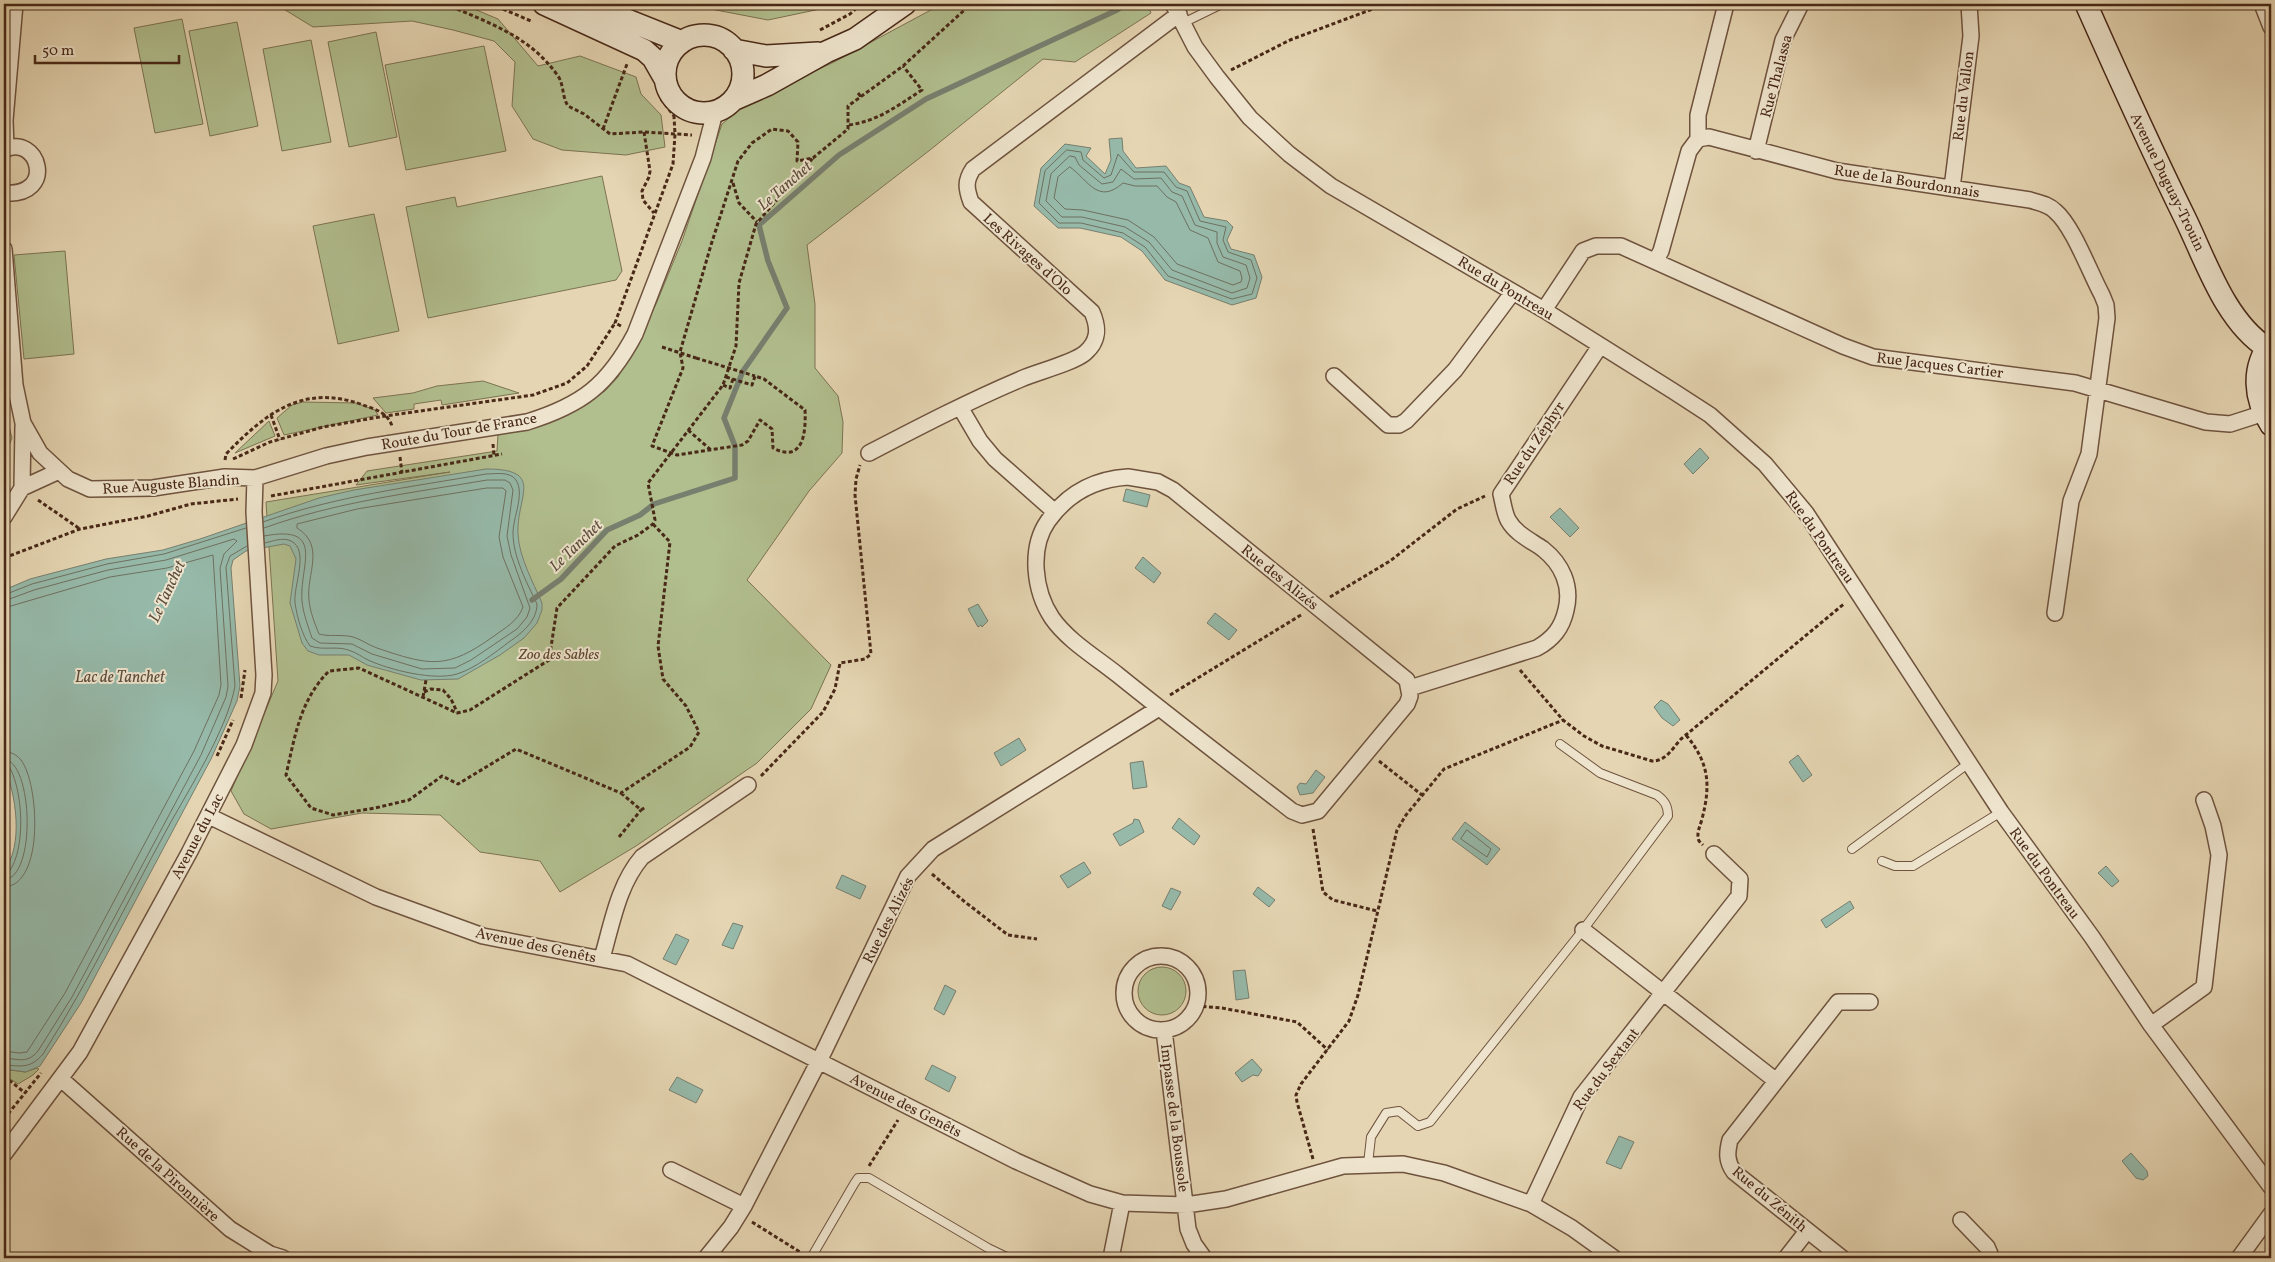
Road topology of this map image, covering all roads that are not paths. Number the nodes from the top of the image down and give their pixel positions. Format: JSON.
{"nodes":[{"id":1,"x":15,"y":4,"type":"edge"},
{"id":2,"x":587,"y":4,"type":"edge"},
{"id":3,"x":905,"y":4,"type":"edge"},
{"id":4,"x":1222,"y":4,"type":"edge"},
{"id":5,"x":1726,"y":4,"type":"edge"},
{"id":6,"x":1801,"y":4,"type":"edge"},
{"id":7,"x":1969,"y":4,"type":"edge"},
{"id":8,"x":2086,"y":4,"type":"edge"},
{"id":9,"x":2262,"y":4,"type":"edge"},
{"id":10,"x":542,"y":14,"type":"edge"},
{"id":11,"x":1178,"y":14,"type":"edge"},
{"id":12,"x":2271,"y":27,"type":"edge"},
{"id":13,"x":682,"y":42,"type":"junction"},
{"id":14,"x":734,"y":50,"type":"junction"},
{"id":15,"x":826,"y":52,"type":"junction"},
{"id":16,"x":668,"y":98,"type":"junction"},
{"id":17,"x":733,"y":100,"type":"junction"},
{"id":18,"x":715,"y":112,"type":"junction"},
{"id":19,"x":1698,"y":139,"type":"junction"},
{"id":20,"x":5,"y":149,"type":"edge"},
{"id":21,"x":1756,"y":151,"type":"junction"},
{"id":22,"x":1952,"y":188,"type":"junction"},
{"id":23,"x":4,"y":193,"type":"edge"},
{"id":24,"x":4,"y":249,"type":"edge"},
{"id":25,"x":1656,"y":260,"type":"junction"},
{"id":26,"x":1513,"y":292,"type":"junction"},
{"id":27,"x":1544,"y":310,"type":"junction"},
{"id":28,"x":2269,"y":345,"type":"edge"},
{"id":29,"x":1600,"y":346,"type":"junction"},
{"id":30,"x":1334,"y":376,"type":"dead end"},
{"id":31,"x":2096,"y":388,"type":"junction"},
{"id":32,"x":960,"y":407,"type":"junction"},
{"id":33,"x":2267,"y":419,"type":"edge"},
{"id":34,"x":23,"y":423,"type":"junction"},
{"id":35,"x":869,"y":453,"type":"road end"},
{"id":36,"x":59,"y":471,"type":"junction"},
{"id":37,"x":255,"y":478,"type":"junction"},
{"id":38,"x":22,"y":488,"type":"junction"},
{"id":39,"x":1055,"y":512,"type":"junction"},
{"id":40,"x":4,"y":517,"type":"edge"},
{"id":41,"x":2054,"y":612,"type":"dead end"},
{"id":42,"x":1410,"y":688,"type":"junction"},
{"id":43,"x":1159,"y":708,"type":"junction"},
{"id":44,"x":1560,"y":744,"type":"dead end"},
{"id":45,"x":1969,"y":763,"type":"junction"},
{"id":46,"x":748,"y":785,"type":"road end"},
{"id":47,"x":2204,"y":800,"type":"dead end"},
{"id":48,"x":2001,"y":812,"type":"junction"},
{"id":49,"x":209,"y":816,"type":"junction"},
{"id":50,"x":1852,"y":849,"type":"dead end"},
{"id":51,"x":1714,"y":854,"type":"road end"},
{"id":52,"x":1882,"y":861,"type":"dead end"},
{"id":53,"x":1583,"y":930,"type":"junction"},
{"id":54,"x":602,"y":958,"type":"junction"},
{"id":55,"x":1663,"y":994,"type":"junction"},
{"id":56,"x":1870,"y":1002,"type":"dead end"},
{"id":57,"x":2151,"y":1025,"type":"junction"},
{"id":58,"x":1164,"y":1030,"type":"junction"},
{"id":59,"x":818,"y":1060,"type":"junction"},
{"id":60,"x":61,"y":1079,"type":"junction"},
{"id":61,"x":1774,"y":1080,"type":"junction"},
{"id":62,"x":4,"y":1154,"type":"edge"},
{"id":63,"x":1368,"y":1164,"type":"junction"},
{"id":64,"x":671,"y":1170,"type":"dead end"},
{"id":65,"x":2271,"y":1187,"type":"edge"},
{"id":66,"x":1122,"y":1203,"type":"junction"},
{"id":67,"x":1531,"y":1204,"type":"junction"},
{"id":68,"x":1186,"y":1205,"type":"junction"},
{"id":69,"x":742,"y":1210,"type":"junction"},
{"id":70,"x":2271,"y":1214,"type":"edge"},
{"id":71,"x":1961,"y":1220,"type":"dead end"},
{"id":72,"x":1807,"y":1231,"type":"junction"},
{"id":73,"x":283,"y":1258,"type":"edge"},
{"id":74,"x":706,"y":1258,"type":"edge"},
{"id":75,"x":811,"y":1258,"type":"edge"},
{"id":76,"x":1009,"y":1258,"type":"edge"},
{"id":77,"x":1111,"y":1258,"type":"edge"},
{"id":78,"x":1204,"y":1258,"type":"edge"},
{"id":79,"x":1614,"y":1258,"type":"edge"},
{"id":80,"x":1786,"y":1258,"type":"edge"},
{"id":81,"x":1842,"y":1258,"type":"edge"},
{"id":82,"x":1988,"y":1258,"type":"edge"},
{"id":83,"x":2239,"y":1258,"type":"edge"}],
"edges":[{"from":1,"to":20,"type":"street"},
{"from":2,"to":13,"type":"street"},
{"from":3,"to":15,"type":"street"},
{"from":4,"to":11,"type":"lane"},
{"from":5,"to":19,"type":"street"},
{"from":6,"to":21,"type":"street","name":"Rue Thalassa"},
{"from":7,"to":22,"type":"street","name":"Rue du Vallon"},
{"from":8,"to":28,"type":"street","name":"Avenue Duguay-Trouin"},
{"from":9,"to":12,"type":"street"},
{"from":10,"to":16,"type":"street"},
{"from":11,"to":26,"type":"street","name":"Rue du Pontreau"},
{"from":11,"to":32,"type":"street","name":"Les Rivages d'Olo"},
{"from":13,"to":14,"type":"street"},
{"from":13,"to":16,"type":"street"},
{"from":14,"to":15,"type":"street"},
{"from":14,"to":17,"type":"street"},
{"from":15,"to":17,"type":"street"},
{"from":16,"to":18,"type":"street"},
{"from":17,"to":18,"type":"street"},
{"from":18,"to":37,"type":"street","name":"Route du Tour de France"},
{"from":19,"to":21,"type":"street","name":"Rue de la Bourdonnais"},
{"from":19,"to":25,"type":"street"},
{"from":20,"to":23,"type":"street"},
{"from":21,"to":22,"type":"street","name":"Rue de la Bourdonnais"},
{"from":22,"to":31,"type":"street","name":"Rue de la Bourdonnais"},
{"from":24,"to":34,"type":"street","name":"Rue Auguste Blandin"},
{"from":25,"to":27,"type":"street","name":"Rue Jacques Cartier"},
{"from":25,"to":31,"type":"street","name":"Rue Jacques Cartier"},
{"from":26,"to":27,"type":"street","name":"Rue du Pontreau"},
{"from":26,"to":30,"type":"street"},
{"from":27,"to":29,"type":"street","name":"Rue du Pontreau"},
{"from":28,"to":33,"type":"street"},
{"from":29,"to":42,"type":"street","name":"Rue du Zéphyr"},
{"from":29,"to":45,"type":"street","name":"Rue du Pontreau"},
{"from":31,"to":33,"type":"street","name":"Rue Jacques Cartier"},
{"from":31,"to":41,"type":"street","name":"Rue de la Bourdonnais"},
{"from":32,"to":35,"type":"street","name":"Les Rivages d'Olo"},
{"from":32,"to":39,"type":"street"},
{"from":34,"to":36,"type":"street","name":"Rue Auguste Blandin"},
{"from":34,"to":38,"type":"street"},
{"from":36,"to":37,"type":"street","name":"Rue Auguste Blandin"},
{"from":36,"to":38,"type":"street"},
{"from":37,"to":49,"type":"street","name":"Avenue du Lac"},
{"from":38,"to":40,"type":"street"},
{"from":39,"to":42,"type":"street","name":"Rue des Alizés"},
{"from":39,"to":43,"type":"street","name":"Rue des Alizés"},
{"from":42,"to":43,"type":"street","name":"Rue des Alizés"},
{"from":43,"to":59,"type":"street","name":"Rue des Alizés"},
{"from":44,"to":53,"type":"lane"},
{"from":45,"to":48,"type":"street","name":"Rue du Pontreau"},
{"from":45,"to":50,"type":"lane"},
{"from":46,"to":54,"type":"street"},
{"from":47,"to":57,"type":"street"},
{"from":48,"to":52,"type":"lane"},
{"from":48,"to":57,"type":"street","name":"Rue du Pontreau"},
{"from":49,"to":54,"type":"street","name":"Avenue des Genêts"},
{"from":49,"to":60,"type":"street","name":"Avenue du Lac"},
{"from":51,"to":55,"type":"street","name":"Rue du Sextant"},
{"from":53,"to":55,"type":"street"},
{"from":53,"to":63,"type":"lane"},
{"from":54,"to":59,"type":"street","name":"Avenue des Genêts"},
{"from":55,"to":61,"type":"street"},
{"from":55,"to":67,"type":"street","name":"Rue du Sextant"},
{"from":56,"to":61,"type":"street","name":"Rue du Zénith"},
{"from":57,"to":65,"type":"street","name":"Rue du Pontreau"},
{"from":58,"to":58,"type":"street","name":"Impasse de la Boussole"},
{"from":58,"to":68,"type":"street","name":"Impasse de la Boussole"},
{"from":59,"to":66,"type":"street","name":"Avenue des Genêts"},
{"from":59,"to":69,"type":"street","name":"Rue des Alizés"},
{"from":60,"to":62,"type":"street","name":"Avenue du Lac"},
{"from":60,"to":73,"type":"street","name":"Rue de la Pironnière"},
{"from":61,"to":72,"type":"street","name":"Rue du Zénith"},
{"from":63,"to":67,"type":"street","name":"Avenue des Genêts"},
{"from":63,"to":68,"type":"street","name":"Avenue des Genêts"},
{"from":64,"to":69,"type":"street"},
{"from":66,"to":68,"type":"street","name":"Avenue des Genêts"},
{"from":66,"to":77,"type":"street"},
{"from":67,"to":79,"type":"street","name":"Avenue des Genêts"},
{"from":68,"to":78,"type":"street","name":"Impasse de la Boussole"},
{"from":69,"to":74,"type":"street","name":"Rue des Alizés"},
{"from":70,"to":83,"type":"street"},
{"from":71,"to":82,"type":"street"},
{"from":72,"to":80,"type":"street"},
{"from":72,"to":81,"type":"street","name":"Rue du Zénith"},
{"from":75,"to":76,"type":"lane"}]}
